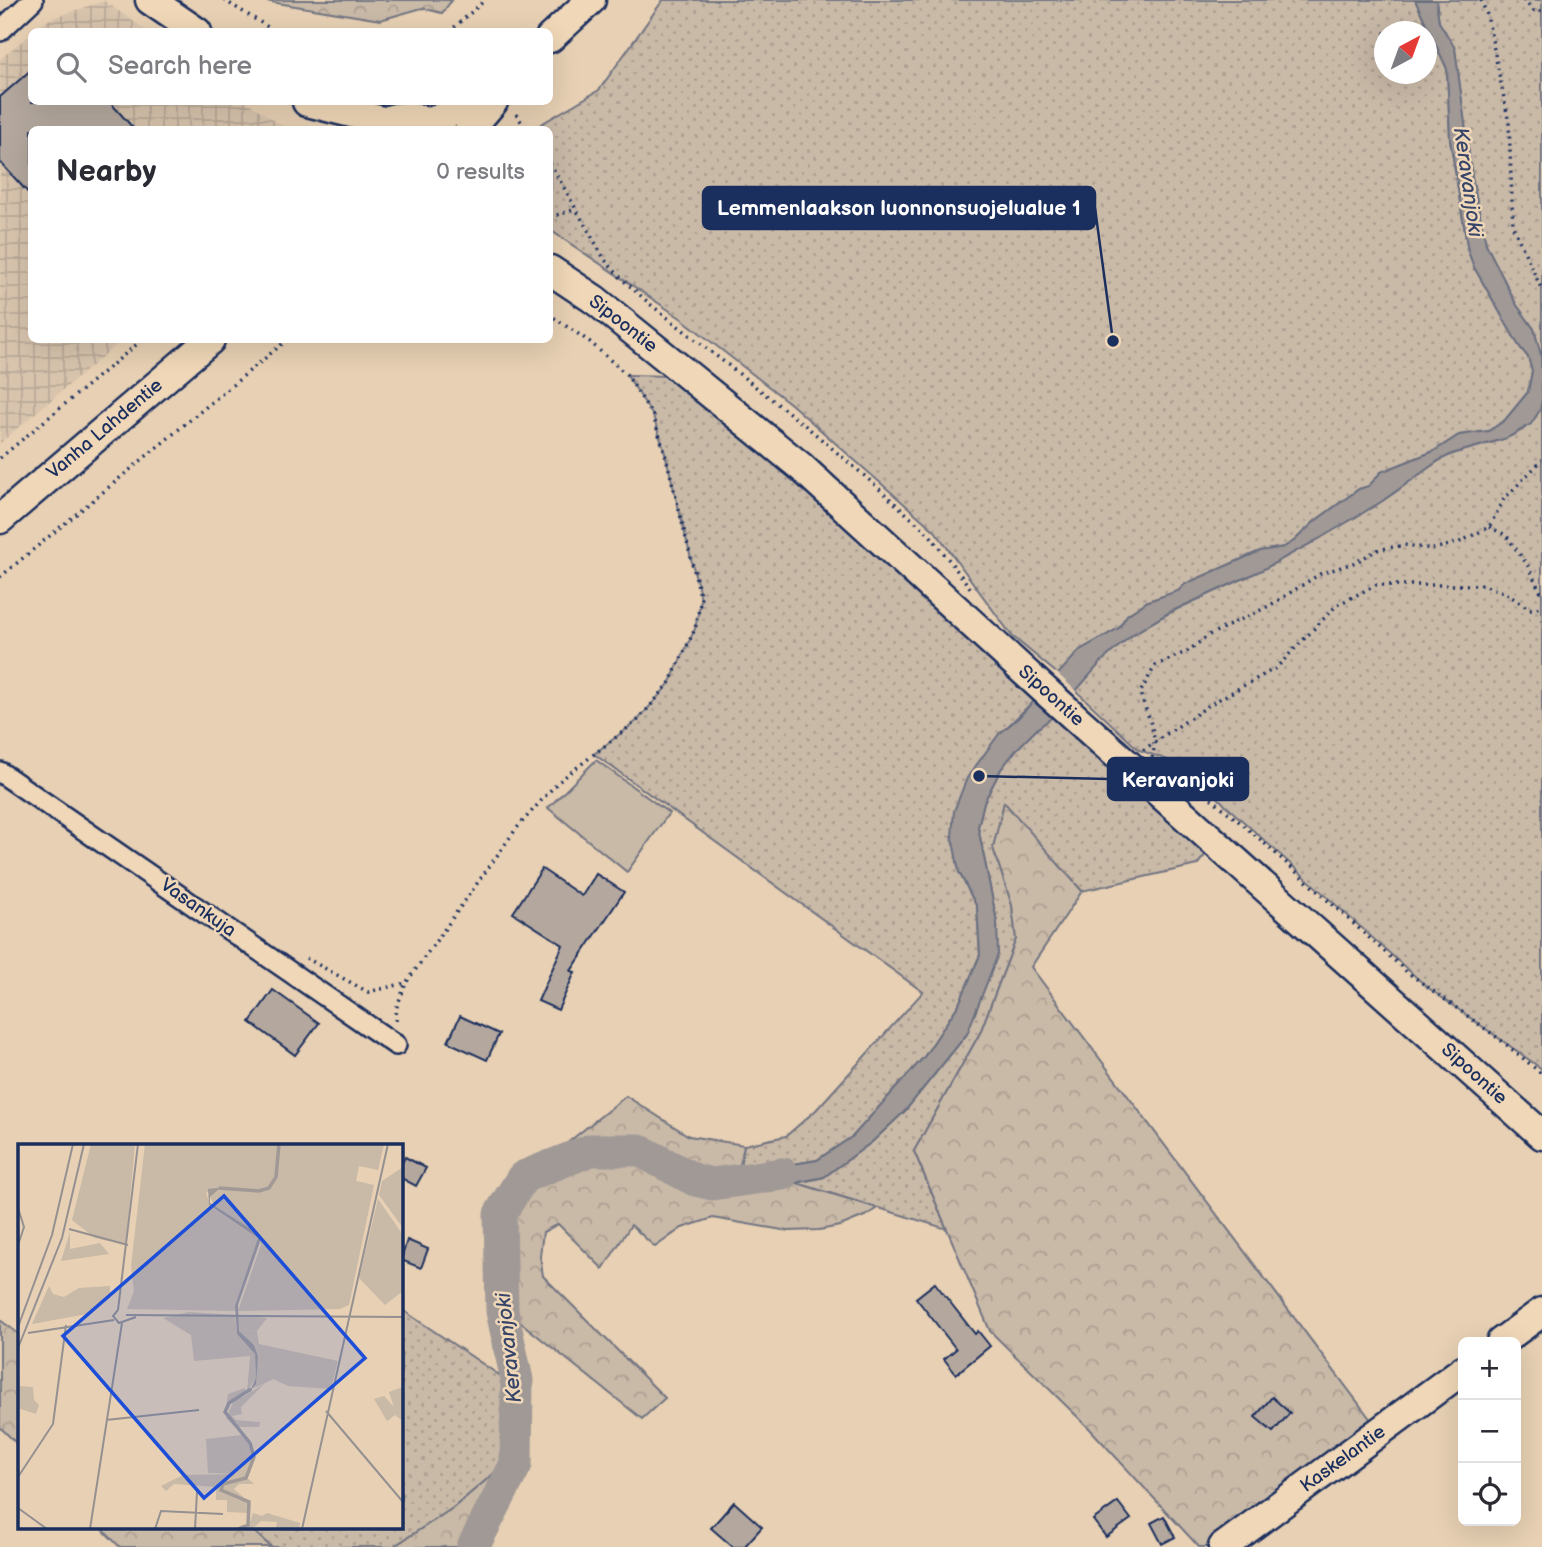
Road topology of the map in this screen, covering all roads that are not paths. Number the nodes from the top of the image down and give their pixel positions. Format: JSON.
{"nodes":[{"id":1,"x":33,"y":0,"type":"edge"},
{"id":2,"x":150,"y":0,"type":"edge"},
{"id":3,"x":591,"y":0,"type":"edge"},
{"id":4,"x":191,"y":28,"type":"edge"},
{"id":5,"x":0,"y":31,"type":"edge"},
{"id":6,"x":553,"y":35,"type":"edge"},
{"id":7,"x":305,"y":105,"type":"edge"},
{"id":8,"x":316,"y":105,"type":"edge"},
{"id":9,"x":460,"y":105,"type":"edge"},
{"id":10,"x":505,"y":108,"type":"edge"},
{"id":11,"x":377,"y":125,"type":"edge"},
{"id":12,"x":330,"y":126,"type":"edge"},
{"id":13,"x":431,"y":126,"type":"edge"},
{"id":14,"x":476,"y":126,"type":"edge"},
{"id":15,"x":553,"y":272,"type":"edge"},
{"id":16,"x":206,"y":343,"type":"edge"},
{"id":17,"x":0,"y":519,"type":"edge"},
{"id":18,"x":0,"y":772,"type":"edge"},
{"id":19,"x":396,"y":1045,"type":"road end"},
{"id":20,"x":1542,"y":1135,"type":"edge"},
{"id":21,"x":1542,"y":1312,"type":"edge"},
{"id":22,"x":1508,"y":1337,"type":"edge"},
{"id":23,"x":1458,"y":1374,"type":"edge"},
{"id":24,"x":1223,"y":1547,"type":"edge"}],
"edges":[{"from":1,"to":5,"type":"street"},
{"from":2,"to":4,"type":"main road"},
{"from":3,"to":6,"type":"main road"},
{"from":7,"to":12,"type":"main road"},
{"from":8,"to":11,"type":"main road"},
{"from":9,"to":13,"type":"main road"},
{"from":10,"to":14,"type":"main road"},
{"from":11,"to":13,"type":"main road"},
{"from":15,"to":20,"type":"main road","name":"Sipoontie"},
{"from":16,"to":17,"type":"main road","name":"Vanha Lahdentie"},
{"from":18,"to":19,"type":"street","name":"Vasankuja"},
{"from":21,"to":22,"type":"main road"},
{"from":23,"to":24,"type":"main road","name":"Kaskelantie"}]}
